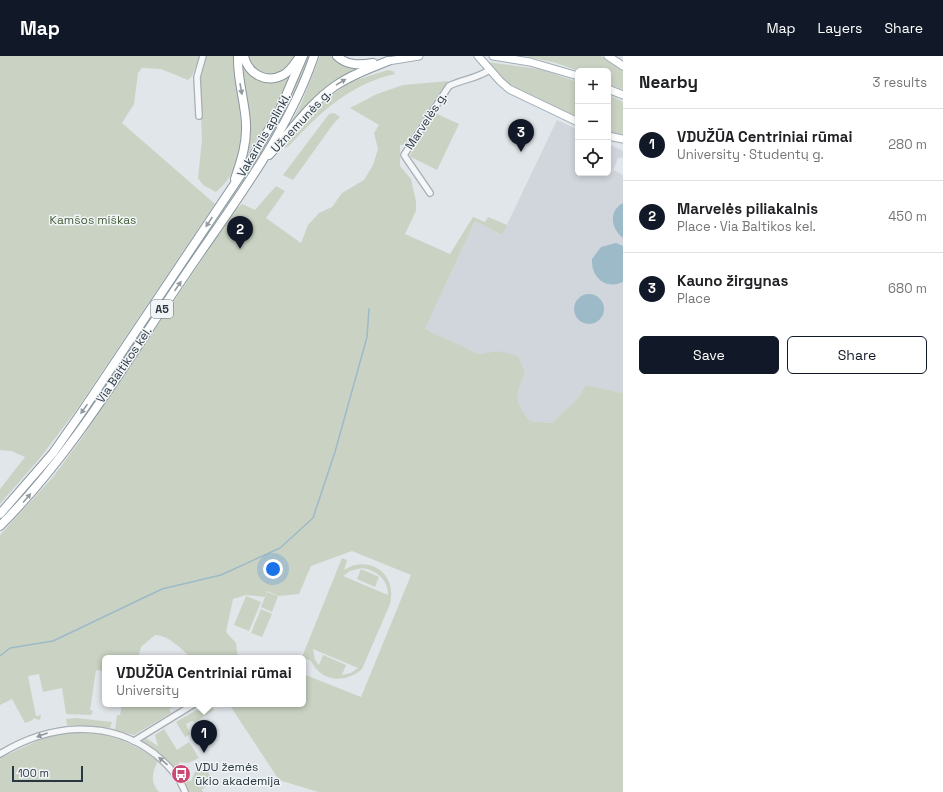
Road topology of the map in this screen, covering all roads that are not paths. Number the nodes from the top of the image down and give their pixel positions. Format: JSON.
{"nodes":[{"id":1,"x":203,"y":56,"type":"edge"},
{"id":2,"x":238,"y":56,"type":"edge"},
{"id":3,"x":244,"y":56,"type":"edge"},
{"id":4,"x":300,"y":56,"type":"edge"},
{"id":5,"x":303,"y":56,"type":"edge"},
{"id":6,"x":314,"y":56,"type":"edge"},
{"id":7,"x":337,"y":56,"type":"edge"},
{"id":8,"x":419,"y":56,"type":"edge"},
{"id":9,"x":478,"y":56,"type":"edge"},
{"id":10,"x":493,"y":56,"type":"edge"},
{"id":11,"x":496,"y":56,"type":"edge"},
{"id":12,"x":608,"y":56,"type":"edge"},
{"id":13,"x":388,"y":61,"type":"junction"},
{"id":14,"x":623,"y":66,"type":"edge"},
{"id":15,"x":490,"y":70,"type":"junction"},
{"id":16,"x":575,"y":75,"type":"edge"},
{"id":17,"x":611,"y":90,"type":"edge"},
{"id":18,"x":623,"y":95,"type":"edge"},
{"id":19,"x":199,"y":116,"type":"dead end"},
{"id":20,"x":575,"y":121,"type":"edge"},
{"id":21,"x":611,"y":137,"type":"edge"},
{"id":22,"x":622,"y":139,"type":"edge"},
{"id":23,"x":255,"y":170,"type":"junction"},
{"id":24,"x":231,"y":190,"type":"junction"},
{"id":25,"x":430,"y":193,"type":"dead end"},
{"id":26,"x":238,"y":196,"type":"joint"},
{"id":27,"x":2,"y":512,"type":"edge"},
{"id":28,"x":0,"y":526,"type":"edge"},
{"id":29,"x":189,"y":707,"type":"edge"},
{"id":30,"x":134,"y":741,"type":"junction"},
{"id":31,"x":0,"y":754,"type":"edge"},
{"id":32,"x":185,"y":792,"type":"edge"}],
"edges":[{"from":1,"to":19,"type":"street"},
{"from":2,"to":24,"type":"highway","one_way":true},
{"from":3,"to":4,"type":"highway"},
{"from":5,"to":24,"type":"highway","name":"Vakarinis aplinkl.","number":"A5"},
{"from":6,"to":23,"type":"highway","name":"Vakarinis aplinkl.","number":"A5"},
{"from":7,"to":13,"type":"highway"},
{"from":8,"to":13,"type":"main road","name":"Užnemunės g."},
{"from":9,"to":15,"type":"main road"},
{"from":10,"to":11,"type":"main road"},
{"from":11,"to":16,"type":"main road"},
{"from":12,"to":14,"type":"main road"},
{"from":23,"to":13,"type":"highway","name":"Užnemunės g.","one_way":true},
{"from":15,"to":20,"type":"main road"},
{"from":15,"to":25,"type":"street","name":"Marvelės g."},
{"from":17,"to":18,"type":"main road"},
{"from":21,"to":22,"type":"main road"},
{"from":23,"to":26,"type":"highway","name":"Vakarinis aplinkl.","number":"A5"},
{"from":24,"to":27,"type":"highway","name":"Via Baltikos kel.","number":"A5","one_way":true},
{"from":28,"to":26,"type":"highway","name":"Via Baltikos kel.","number":"A5","one_way":true},
{"from":29,"to":30,"type":"street"},
{"from":30,"to":31,"type":"street","one_way":true},
{"from":32,"to":30,"type":"street","one_way":true}]}
